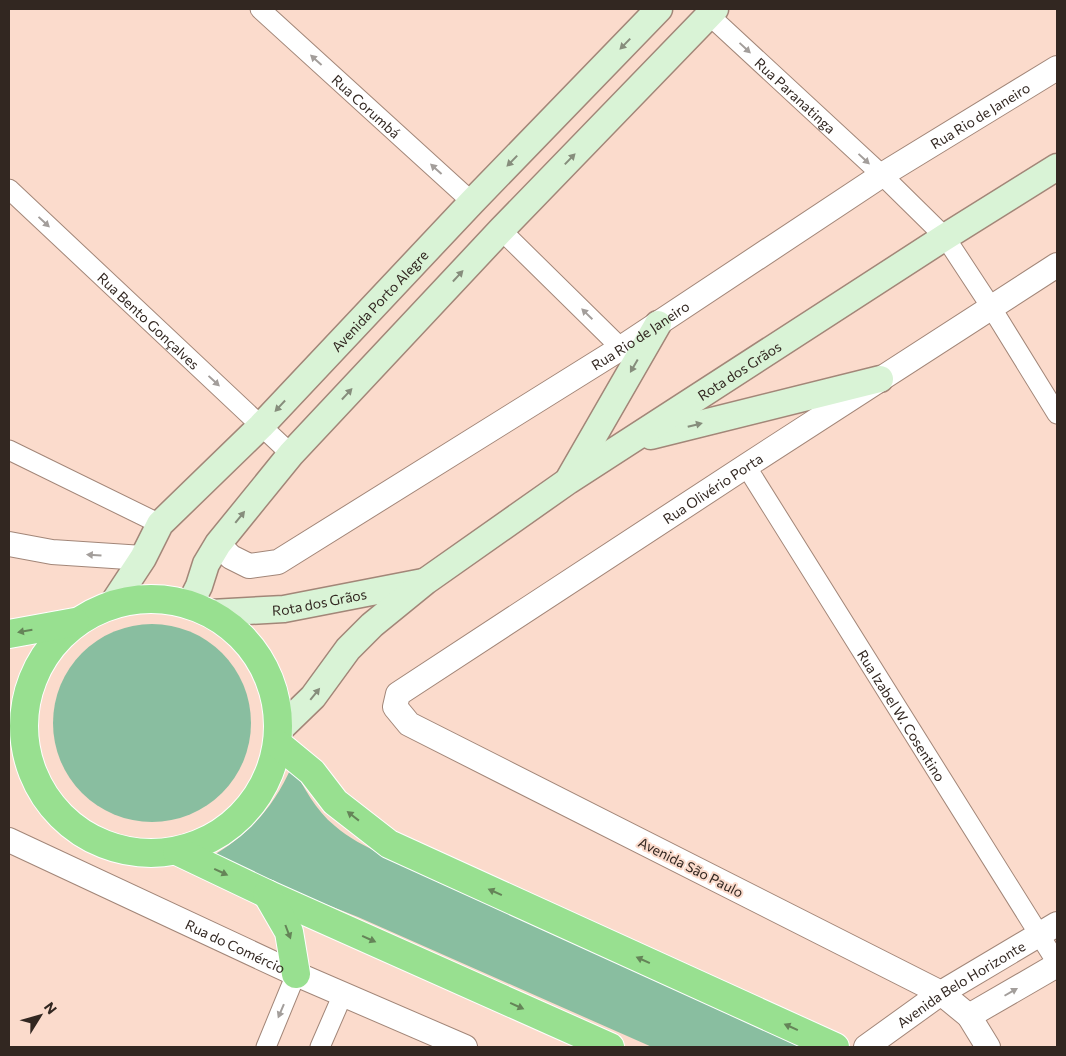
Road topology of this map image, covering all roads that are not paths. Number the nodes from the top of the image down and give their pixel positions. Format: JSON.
{"nodes":[{"id":1,"x":260,"y":9,"type":"edge"},
{"id":2,"x":659,"y":9,"type":"edge"},
{"id":3,"x":712,"y":12,"type":"edge"},
{"id":4,"x":1057,"y":68,"type":"edge"},
{"id":5,"x":1057,"y":167,"type":"edge"},
{"id":6,"x":882,"y":175,"type":"junction"},
{"id":7,"x":9,"y":189,"type":"edge"},
{"id":8,"x":472,"y":202,"type":"junction"},
{"id":9,"x":501,"y":230,"type":"junction"},
{"id":10,"x":945,"y":237,"type":"junction"},
{"id":11,"x":1057,"y":265,"type":"edge"},
{"id":12,"x":991,"y":306,"type":"junction"},
{"id":13,"x":658,"y":324,"type":"junction"},
{"id":14,"x":621,"y":348,"type":"junction"},
{"id":15,"x":880,"y":379,"type":"junction"},
{"id":16,"x":1057,"y":414,"type":"edge"},
{"id":17,"x":261,"y":426,"type":"junction"},
{"id":18,"x":631,"y":441,"type":"junction"},
{"id":19,"x":9,"y":450,"type":"edge"},
{"id":20,"x":291,"y":454,"type":"junction"},
{"id":21,"x":746,"y":466,"type":"junction"},
{"id":22,"x":568,"y":481,"type":"junction"},
{"id":23,"x":160,"y":524,"type":"junction"},
{"id":24,"x":9,"y":544,"type":"edge"},
{"id":25,"x":218,"y":544,"type":"junction"},
{"id":26,"x":143,"y":558,"type":"junction"},
{"id":27,"x":426,"y":581,"type":"junction"},
{"id":28,"x":114,"y":602,"type":"junction"},
{"id":29,"x":200,"y":608,"type":"junction"},
{"id":30,"x":75,"y":622,"type":"junction"},
{"id":31,"x":9,"y":634,"type":"edge"},
{"id":32,"x":409,"y":724,"type":"joint"},
{"id":33,"x":279,"y":736,"type":"junction"},
{"id":34,"x":9,"y":763,"type":"edge"},
{"id":35,"x":34,"y":778,"type":"junction"},
{"id":36,"x":9,"y":840,"type":"edge"},
{"id":37,"x":177,"y":851,"type":"junction"},
{"id":38,"x":267,"y":894,"type":"junction"},
{"id":39,"x":1048,"y":929,"type":"edge"},
{"id":40,"x":1057,"y":964,"type":"edge"},
{"id":41,"x":296,"y":974,"type":"junction"},
{"id":42,"x":941,"y":993,"type":"junction"},
{"id":43,"x":343,"y":994,"type":"junction"},
{"id":44,"x":969,"y":1016,"type":"junction"},
{"id":45,"x":266,"y":1047,"type":"edge"},
{"id":46,"x":320,"y":1047,"type":"edge"},
{"id":47,"x":466,"y":1047,"type":"edge"},
{"id":48,"x":610,"y":1047,"type":"edge"},
{"id":49,"x":835,"y":1047,"type":"edge"},
{"id":50,"x":866,"y":1047,"type":"edge"},
{"id":51,"x":988,"y":1047,"type":"edge"}],
"edges":[{"from":8,"to":1,"type":"street","name":"Rua Corumbá","one_way":true},
{"from":2,"to":8,"type":"main road","name":"Avenida Porto Alegre","one_way":true},
{"from":3,"to":6,"type":"street","name":"Rua Paranatinga","one_way":true},
{"from":9,"to":3,"type":"main road","one_way":true},
{"from":4,"to":6,"type":"street","name":"Rua Rio de Janeiro"},
{"from":5,"to":10,"type":"main road","name":"Rota dos Grãos"},
{"from":6,"to":10,"type":"street","name":"Rua Paranatinga"},
{"from":6,"to":13,"type":"street","name":"Rua Rio de Janeiro"},
{"from":7,"to":17,"type":"street","name":"Rua Bento Gonçalves","one_way":true},
{"from":8,"to":17,"type":"main road","name":"Avenida Porto Alegre","one_way":true},
{"from":14,"to":9,"type":"street","one_way":true},
{"from":20,"to":9,"type":"main road","one_way":true},
{"from":10,"to":12,"type":"street","name":"Rua Paranatinga"},
{"from":10,"to":18,"type":"main road","name":"Rota dos Grãos"},
{"from":11,"to":12,"type":"street","name":"Rua Olivério Porta"},
{"from":12,"to":15,"type":"street","name":"Rua Olivério Porta"},
{"from":12,"to":16,"type":"street","name":"Rua Paranatinga"},
{"from":13,"to":14,"type":"street","name":"Rua Rio de Janeiro"},
{"from":13,"to":22,"type":"main road","one_way":true},
{"from":14,"to":25,"type":"street","name":"Rua Rio de Janeiro"},
{"from":18,"to":15,"type":"main road","one_way":true},
{"from":15,"to":21,"type":"street","name":"Rua Olivério Porta"},
{"from":17,"to":20,"type":"street","name":"Rua Bento Gonçalves"},
{"from":17,"to":23,"type":"main road","name":"Avenida Porto Alegre"},
{"from":18,"to":22,"type":"main road","name":"Rota dos Grãos"},
{"from":19,"to":23,"type":"street"},
{"from":25,"to":20,"type":"main road","one_way":true},
{"from":21,"to":32,"type":"street","name":"Rua Olivério Porta"},
{"from":21,"to":39,"type":"street","name":"Rua Izabel W. Cosentino"},
{"from":22,"to":27,"type":"main road","name":"Rota dos Grãos"},
{"from":23,"to":26,"type":"main road","name":"Avenida Porto Alegre"},
{"from":26,"to":24,"type":"street","one_way":true},
{"from":25,"to":29,"type":"main road"},
{"from":26,"to":28,"type":"main road","name":"Avenida Porto Alegre"},
{"from":27,"to":29,"type":"main road","name":"Rota dos Grãos"},
{"from":33,"to":27,"type":"main road","name":"Rota dos Grãos","one_way":true},
{"from":28,"to":29,"type":"highway"},
{"from":28,"to":30,"type":"highway"},
{"from":29,"to":33,"type":"highway"},
{"from":30,"to":31,"type":"highway","one_way":true},
{"from":30,"to":35,"type":"highway"},
{"from":32,"to":42,"type":"street","name":"Avenida São Paulo"},
{"from":33,"to":37,"type":"highway"},
{"from":49,"to":33,"type":"highway","one_way":true},
{"from":34,"to":35,"type":"highway"},
{"from":35,"to":37,"type":"highway"},
{"from":36,"to":41,"type":"street","name":"Rua do Comércio"},
{"from":37,"to":38,"type":"highway","one_way":true},
{"from":38,"to":41,"type":"highway","one_way":true},
{"from":38,"to":48,"type":"highway","one_way":true},
{"from":39,"to":40,"type":"street","name":"Rua Izabel W. Cosentino"},
{"from":39,"to":42,"type":"street","name":"Avenida Belo Horizonte"},
{"from":44,"to":40,"type":"street","one_way":true},
{"from":41,"to":43,"type":"street","name":"Rua do Comércio"},
{"from":41,"to":45,"type":"street","one_way":true},
{"from":42,"to":44,"type":"street","name":"Avenida São Paulo"},
{"from":42,"to":50,"type":"street","name":"Avenida Belo Horizonte"},
{"from":43,"to":46,"type":"street"},
{"from":43,"to":47,"type":"street","name":"Rua do Comércio"},
{"from":44,"to":51,"type":"street"}]}
